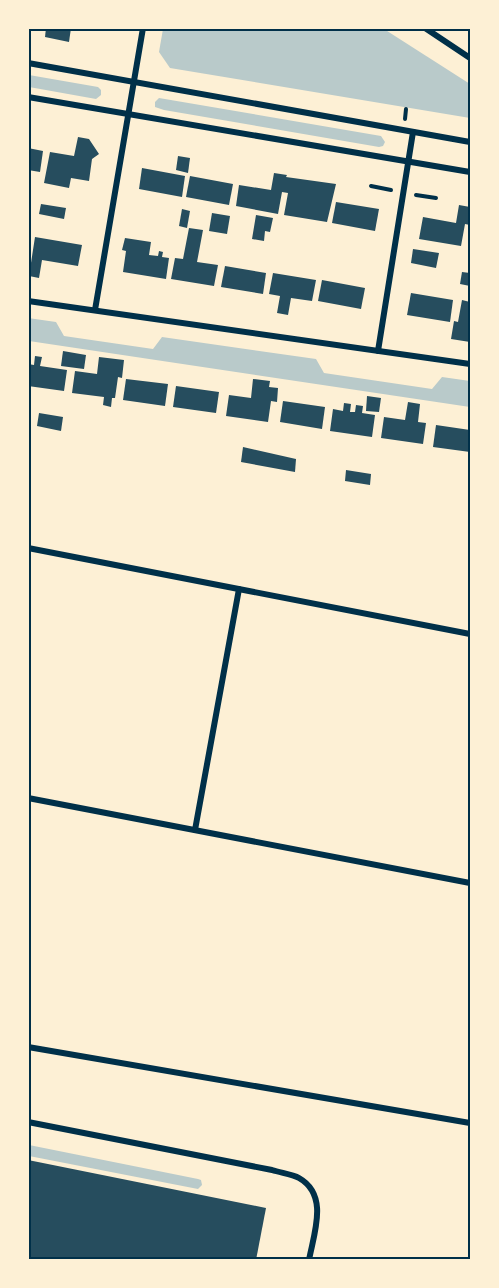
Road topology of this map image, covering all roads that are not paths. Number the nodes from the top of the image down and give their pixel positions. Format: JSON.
{"nodes":[{"id":1,"x":143,"y":28,"type":"edge"},
{"id":2,"x":425,"y":28,"type":"edge"},
{"id":3,"x":471,"y":58,"type":"edge"},
{"id":4,"x":28,"y":63,"type":"edge"},
{"id":5,"x":134,"y":82,"type":"junction"},
{"id":6,"x":28,"y":97,"type":"edge"},
{"id":7,"x":129,"y":114,"type":"junction"},
{"id":8,"x":413,"y":132,"type":"junction"},
{"id":9,"x":471,"y":142,"type":"edge"},
{"id":10,"x":408,"y":161,"type":"junction"},
{"id":11,"x":471,"y":172,"type":"edge"},
{"id":12,"x":28,"y":300,"type":"edge"},
{"id":13,"x":95,"y":310,"type":"junction"},
{"id":14,"x":378,"y":351,"type":"junction"},
{"id":15,"x":471,"y":364,"type":"edge"},
{"id":16,"x":28,"y":548,"type":"edge"},
{"id":17,"x":239,"y":589,"type":"junction"},
{"id":18,"x":471,"y":634,"type":"edge"},
{"id":19,"x":28,"y":798,"type":"edge"},
{"id":20,"x":195,"y":830,"type":"junction"},
{"id":21,"x":471,"y":883,"type":"edge"},
{"id":22,"x":28,"y":1047,"type":"edge"},
{"id":23,"x":28,"y":1122,"type":"edge"},
{"id":24,"x":471,"y":1123,"type":"edge"},
{"id":25,"x":309,"y":1260,"type":"edge"}],
"edges":[{"from":1,"to":5,"type":"street"},
{"from":2,"to":3,"type":"street"},
{"from":4,"to":5,"type":"street"},
{"from":5,"to":7,"type":"street"},
{"from":5,"to":8,"type":"street"},
{"from":6,"to":7,"type":"street"},
{"from":7,"to":10,"type":"street"},
{"from":7,"to":13,"type":"street"},
{"from":8,"to":9,"type":"street"},
{"from":8,"to":10,"type":"street"},
{"from":10,"to":11,"type":"street"},
{"from":10,"to":14,"type":"street"},
{"from":12,"to":13,"type":"street"},
{"from":13,"to":14,"type":"street"},
{"from":14,"to":15,"type":"street"},
{"from":16,"to":17,"type":"street"},
{"from":17,"to":18,"type":"street"},
{"from":17,"to":20,"type":"street"},
{"from":19,"to":20,"type":"street"},
{"from":20,"to":21,"type":"street"},
{"from":22,"to":24,"type":"street"},
{"from":23,"to":25,"type":"street"}]}
